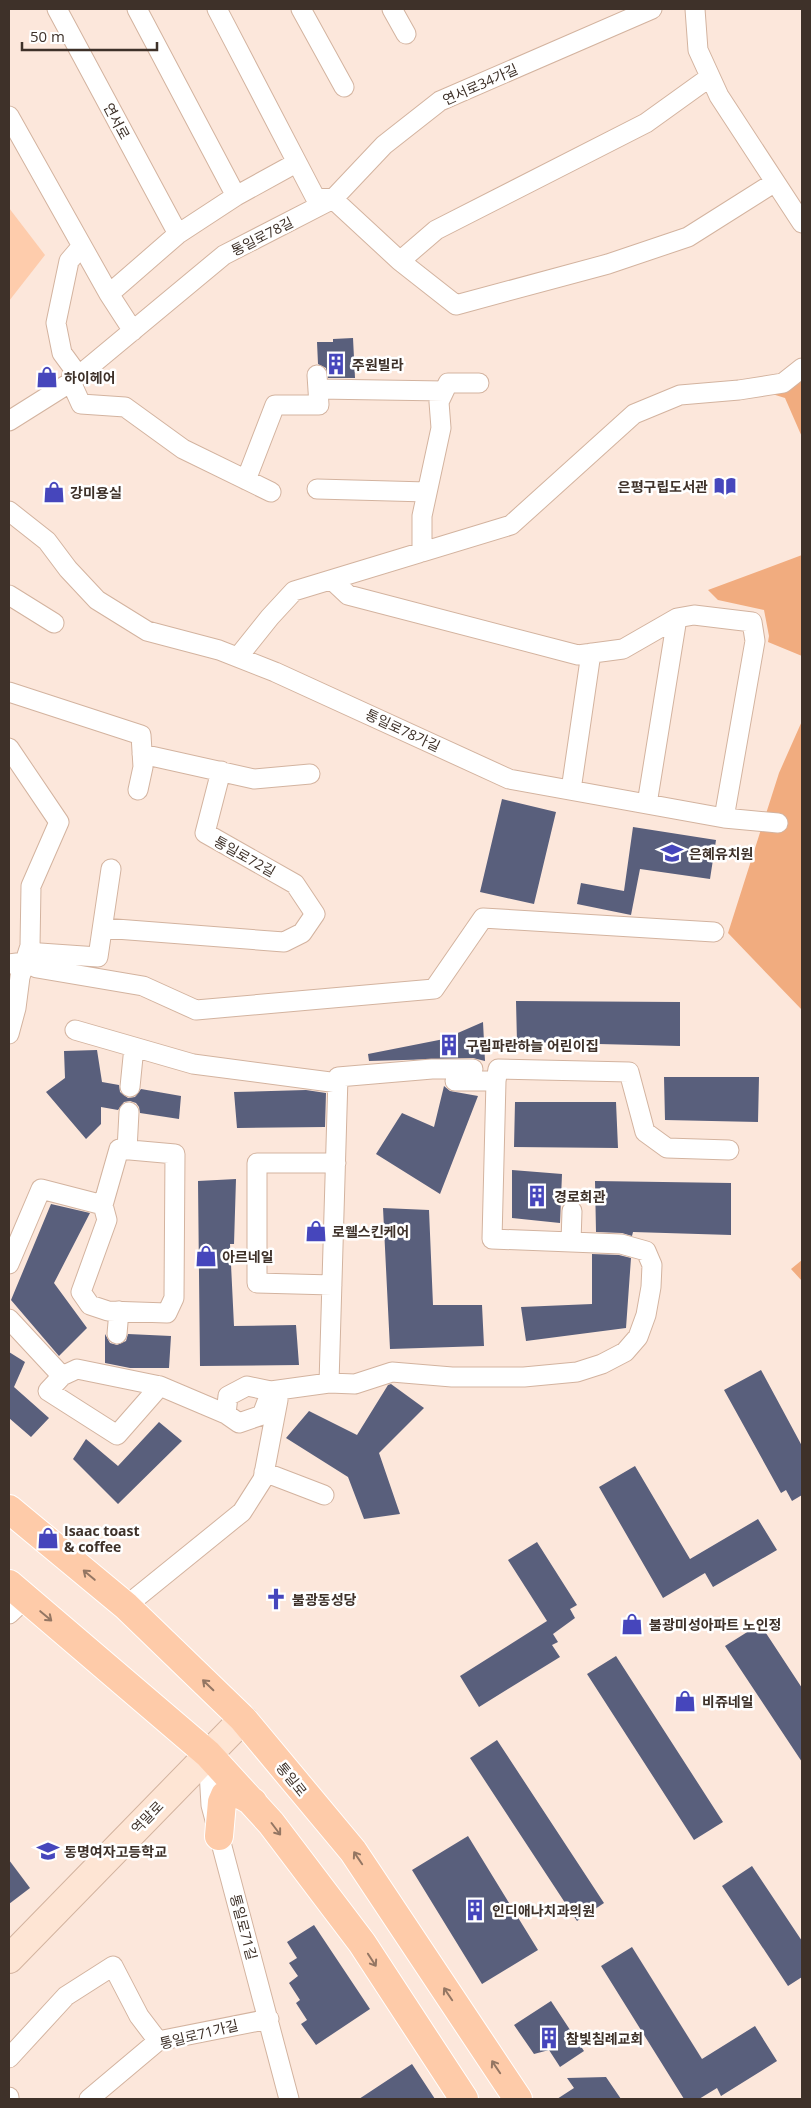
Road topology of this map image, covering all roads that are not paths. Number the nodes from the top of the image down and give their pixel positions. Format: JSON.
{"nodes":[{"id":1,"x":56,"y":9,"type":"edge"},
{"id":2,"x":137,"y":9,"type":"edge"},
{"id":3,"x":217,"y":9,"type":"edge"},
{"id":4,"x":301,"y":9,"type":"edge"},
{"id":5,"x":392,"y":9,"type":"edge"},
{"id":6,"x":652,"y":9,"type":"edge"},
{"id":7,"x":695,"y":9,"type":"edge"},
{"id":8,"x":406,"y":34,"type":"dead end"},
{"id":9,"x":710,"y":77,"type":"junction"},
{"id":10,"x":344,"y":87,"type":"dead end"},
{"id":11,"x":9,"y":116,"type":"edge"},
{"id":12,"x":296,"y":163,"type":"junction"},
{"id":13,"x":775,"y":182,"type":"junction"},
{"id":14,"x":236,"y":196,"type":"junction"},
{"id":15,"x":333,"y":199,"type":"junction"},
{"id":16,"x":802,"y":223,"type":"edge"},
{"id":17,"x":178,"y":234,"type":"junction"},
{"id":18,"x":82,"y":247,"type":"junction"},
{"id":19,"x":400,"y":261,"type":"junction"},
{"id":20,"x":109,"y":294,"type":"junction"},
{"id":21,"x":133,"y":330,"type":"junction"},
{"id":22,"x":802,"y":368,"type":"edge"},
{"id":23,"x":71,"y":382,"type":"junction"},
{"id":24,"x":478,"y":383,"type":"dead end"},
{"id":25,"x":444,"y":391,"type":"junction"},
{"id":26,"x":9,"y":421,"type":"edge"},
{"id":27,"x":246,"y":480,"type":"junction"},
{"id":28,"x":317,"y":489,"type":"dead end"},
{"id":29,"x":271,"y":492,"type":"dead end"},
{"id":30,"x":427,"y":492,"type":"junction"},
{"id":31,"x":9,"y":511,"type":"edge"},
{"id":32,"x":422,"y":552,"type":"junction"},
{"id":33,"x":332,"y":580,"type":"junction"},
{"id":34,"x":9,"y":595,"type":"edge"},
{"id":35,"x":677,"y":618,"type":"junction"},
{"id":36,"x":54,"y":623,"type":"dead end"},
{"id":37,"x":591,"y":653,"type":"junction"},
{"id":38,"x":238,"y":657,"type":"junction"},
{"id":39,"x":9,"y":692,"type":"edge"},
{"id":40,"x":9,"y":748,"type":"edge"},
{"id":41,"x":142,"y":754,"type":"junction"},
{"id":42,"x":221,"y":771,"type":"junction"},
{"id":43,"x":310,"y":774,"type":"dead end"},
{"id":44,"x":138,"y":790,"type":"dead end"},
{"id":45,"x":571,"y":790,"type":"junction"},
{"id":46,"x":647,"y":804,"type":"junction"},
{"id":47,"x":724,"y":818,"type":"junction"},
{"id":48,"x":778,"y":823,"type":"dead end"},
{"id":49,"x":111,"y":868,"type":"dead end"},
{"id":50,"x":103,"y":928,"type":"junction"},
{"id":51,"x":714,"y":932,"type":"dead end"},
{"id":52,"x":17,"y":963,"type":"edge"},
{"id":53,"x":75,"y":1030,"type":"dead end"},
{"id":54,"x":9,"y":1034,"type":"edge"},
{"id":55,"x":134,"y":1047,"type":"junction"},
{"id":56,"x":473,"y":1069,"type":"dead end"},
{"id":57,"x":448,"y":1081,"type":"dead end"},
{"id":58,"x":496,"y":1081,"type":"junction"},
{"id":59,"x":338,"y":1083,"type":"junction"},
{"id":60,"x":130,"y":1087,"type":"dead end"},
{"id":61,"x":129,"y":1112,"type":"dead end"},
{"id":62,"x":127,"y":1150,"type":"junction"},
{"id":63,"x":729,"y":1150,"type":"dead end"},
{"id":64,"x":336,"y":1163,"type":"junction"},
{"id":65,"x":103,"y":1205,"type":"junction"},
{"id":66,"x":572,"y":1212,"type":"dead end"},
{"id":67,"x":571,"y":1242,"type":"junction"},
{"id":68,"x":9,"y":1264,"type":"edge"},
{"id":69,"x":332,"y":1285,"type":"junction"},
{"id":70,"x":119,"y":1311,"type":"junction"},
{"id":71,"x":9,"y":1319,"type":"edge"},
{"id":72,"x":117,"y":1334,"type":"dead end"},
{"id":73,"x":62,"y":1376,"type":"junction"},
{"id":74,"x":329,"y":1383,"type":"junction"},
{"id":75,"x":160,"y":1386,"type":"junction"},
{"id":76,"x":271,"y":1391,"type":"junction"},
{"id":77,"x":226,"y":1414,"type":"junction"},
{"id":78,"x":264,"y":1472,"type":"junction"},
{"id":79,"x":324,"y":1495,"type":"dead end"},
{"id":80,"x":9,"y":1509,"type":"edge"},
{"id":81,"x":14,"y":1599,"type":"edge"},
{"id":82,"x":126,"y":1606,"type":"junction"},
{"id":83,"x":243,"y":1719,"type":"junction"},
{"id":84,"x":208,"y":1754,"type":"junction"},
{"id":85,"x":253,"y":1802,"type":"junction"},
{"id":86,"x":219,"y":1836,"type":"junction"},
{"id":87,"x":9,"y":1959,"type":"edge"},
{"id":88,"x":269,"y":2018,"type":"junction"},
{"id":89,"x":158,"y":2041,"type":"junction"},
{"id":90,"x":9,"y":2058,"type":"edge"},
{"id":91,"x":89,"y":2099,"type":"edge"},
{"id":92,"x":289,"y":2099,"type":"edge"},
{"id":93,"x":464,"y":2099,"type":"edge"},
{"id":94,"x":518,"y":2099,"type":"edge"}],
"edges":[{"from":1,"to":17,"type":"street","name":"연서로"},
{"from":2,"to":14,"type":"street"},
{"from":3,"to":12,"type":"street"},
{"from":4,"to":10,"type":"street"},
{"from":5,"to":8,"type":"street"},
{"from":6,"to":15,"type":"street","name":"연서로34가길"},
{"from":7,"to":9,"type":"street"},
{"from":9,"to":13,"type":"street"},
{"from":9,"to":19,"type":"street"},
{"from":11,"to":18,"type":"street"},
{"from":12,"to":14,"type":"street"},
{"from":12,"to":15,"type":"street"},
{"from":13,"to":16,"type":"street"},
{"from":13,"to":19,"type":"street"},
{"from":14,"to":17,"type":"street"},
{"from":15,"to":19,"type":"street"},
{"from":15,"to":21,"type":"street","name":"통일로78길"},
{"from":17,"to":20,"type":"street"},
{"from":18,"to":20,"type":"street"},
{"from":18,"to":23,"type":"street"},
{"from":20,"to":21,"type":"street"},
{"from":21,"to":23,"type":"street","name":"통일로78길"},
{"from":22,"to":32,"type":"street"},
{"from":23,"to":26,"type":"street","name":"통일로78길"},
{"from":23,"to":27,"type":"street"},
{"from":24,"to":25,"type":"street"},
{"from":25,"to":27,"type":"street"},
{"from":25,"to":30,"type":"street"},
{"from":27,"to":29,"type":"street"},
{"from":28,"to":30,"type":"street"},
{"from":30,"to":32,"type":"street"},
{"from":31,"to":38,"type":"street","name":"통일로78가길"},
{"from":32,"to":33,"type":"street"},
{"from":33,"to":37,"type":"street"},
{"from":33,"to":38,"type":"street"},
{"from":34,"to":36,"type":"street"},
{"from":35,"to":37,"type":"street"},
{"from":35,"to":46,"type":"street"},
{"from":35,"to":47,"type":"street"},
{"from":37,"to":45,"type":"street"},
{"from":38,"to":45,"type":"street","name":"통일로78가길"},
{"from":39,"to":41,"type":"street"},
{"from":40,"to":52,"type":"street"},
{"from":41,"to":42,"type":"street"},
{"from":41,"to":44,"type":"street"},
{"from":42,"to":43,"type":"street"},
{"from":42,"to":50,"type":"street","name":"통일로72길"},
{"from":45,"to":46,"type":"street","name":"통일로78가길"},
{"from":46,"to":47,"type":"street","name":"통일로78가길"},
{"from":47,"to":48,"type":"street","name":"통일로78가길"},
{"from":49,"to":50,"type":"street"},
{"from":50,"to":52,"type":"street"},
{"from":51,"to":52,"type":"street"},
{"from":52,"to":54,"type":"street"},
{"from":53,"to":55,"type":"street"},
{"from":55,"to":59,"type":"street"},
{"from":55,"to":60,"type":"street"},
{"from":56,"to":59,"type":"street"},
{"from":57,"to":58,"type":"street"},
{"from":58,"to":63,"type":"street"},
{"from":58,"to":67,"type":"street"},
{"from":59,"to":64,"type":"street"},
{"from":61,"to":62,"type":"street"},
{"from":62,"to":65,"type":"street"},
{"from":62,"to":70,"type":"street"},
{"from":64,"to":69,"type":"street"},
{"from":64,"to":69,"type":"street"},
{"from":65,"to":68,"type":"street"},
{"from":65,"to":70,"type":"street"},
{"from":66,"to":67,"type":"street"},
{"from":67,"to":74,"type":"street"},
{"from":69,"to":74,"type":"street"},
{"from":70,"to":72,"type":"street"},
{"from":71,"to":73,"type":"street"},
{"from":73,"to":75,"type":"street"},
{"from":73,"to":75,"type":"street"},
{"from":74,"to":76,"type":"street"},
{"from":75,"to":77,"type":"street"},
{"from":76,"to":77,"type":"street"},
{"from":76,"to":77,"type":"street"},
{"from":76,"to":78,"type":"street"},
{"from":78,"to":79,"type":"street"},
{"from":78,"to":82,"type":"street"},
{"from":82,"to":80,"type":"main road","name":"통일로","one_way":true},
{"from":81,"to":84,"type":"main road","one_way":true},
{"from":83,"to":82,"type":"main road","name":"통일로","one_way":true},
{"from":83,"to":84,"type":"street","name":"역말로"},
{"from":94,"to":83,"type":"main road","name":"통일로","one_way":true},
{"from":84,"to":85,"type":"main road"},
{"from":84,"to":86,"type":"street","name":"통일로71길"},
{"from":84,"to":87,"type":"street","name":"역말로"},
{"from":85,"to":86,"type":"main road"},
{"from":85,"to":93,"type":"main road","one_way":true},
{"from":86,"to":88,"type":"street","name":"통일로71길"},
{"from":88,"to":89,"type":"street","name":"통일로71가길"},
{"from":88,"to":92,"type":"street","name":"통일로71길"},
{"from":89,"to":90,"type":"street"},
{"from":89,"to":91,"type":"street","name":"통일로71가길"}]}
